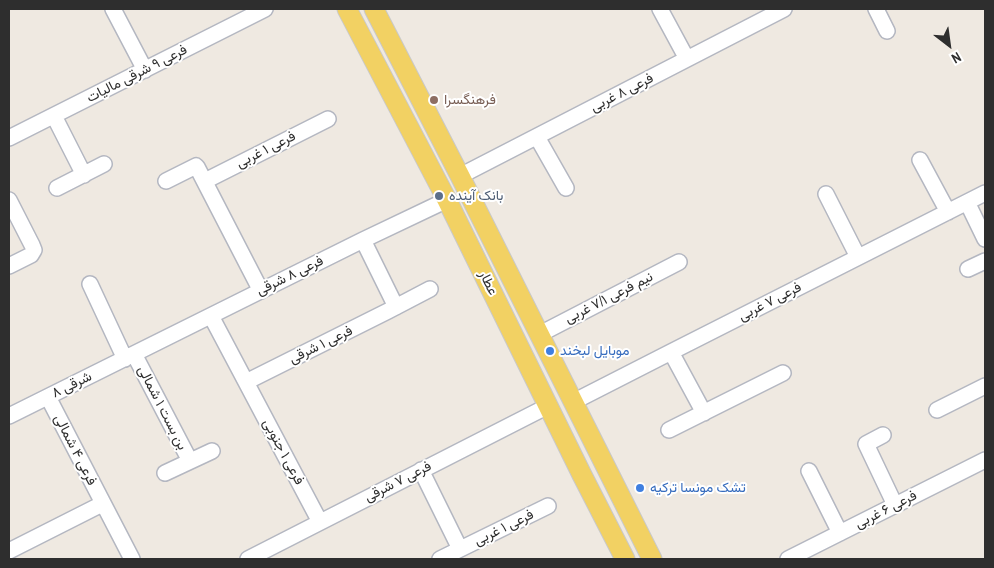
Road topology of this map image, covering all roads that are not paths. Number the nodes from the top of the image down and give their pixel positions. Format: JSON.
{"nodes":[{"id":1,"x":113,"y":9,"type":"edge"},
{"id":2,"x":265,"y":9,"type":"edge"},
{"id":3,"x":347,"y":9,"type":"edge"},
{"id":4,"x":374,"y":9,"type":"edge"},
{"id":5,"x":660,"y":9,"type":"edge"},
{"id":6,"x":876,"y":9,"type":"edge"},
{"id":7,"x":776,"y":10,"type":"edge"},
{"id":8,"x":887,"y":31,"type":"dead end"},
{"id":9,"x":687,"y":59,"type":"junction"},
{"id":10,"x":145,"y":70,"type":"junction"},
{"id":11,"x":54,"y":116,"type":"junction"},
{"id":12,"x":328,"y":119,"type":"dead end"},
{"id":13,"x":537,"y":137,"type":"junction"},
{"id":14,"x":9,"y":138,"type":"edge"},
{"id":15,"x":920,"y":160,"type":"dead end"},
{"id":16,"x":104,"y":164,"type":"dead end"},
{"id":17,"x":84,"y":175,"type":"junction"},
{"id":18,"x":460,"y":176,"type":"junction"},
{"id":19,"x":166,"y":181,"type":"dead end"},
{"id":20,"x":205,"y":181,"type":"junction"},
{"id":21,"x":57,"y":188,"type":"dead end"},
{"id":22,"x":566,"y":188,"type":"dead end"},
{"id":23,"x":985,"y":193,"type":"edge"},
{"id":24,"x":826,"y":194,"type":"dead end"},
{"id":25,"x":9,"y":200,"type":"edge"},
{"id":26,"x":447,"y":200,"type":"junction"},
{"id":27,"x":967,"y":202,"type":"junction"},
{"id":28,"x":948,"y":212,"type":"junction"},
{"id":29,"x":985,"y":239,"type":"edge"},
{"id":30,"x":363,"y":240,"type":"junction"},
{"id":31,"x":858,"y":257,"type":"junction"},
{"id":32,"x":985,"y":261,"type":"edge"},
{"id":33,"x":679,"y":262,"type":"dead end"},
{"id":34,"x":9,"y":266,"type":"edge"},
{"id":35,"x":968,"y":269,"type":"dead end"},
{"id":36,"x":90,"y":284,"type":"dead end"},
{"id":37,"x":515,"y":284,"type":"junction"},
{"id":38,"x":430,"y":289,"type":"dead end"},
{"id":39,"x":261,"y":291,"type":"junction"},
{"id":40,"x":494,"y":295,"type":"junction"},
{"id":41,"x":396,"y":307,"type":"junction"},
{"id":42,"x":211,"y":316,"type":"junction"},
{"id":43,"x":540,"y":334,"type":"junction"},
{"id":44,"x":670,"y":352,"type":"junction"},
{"id":45,"x":130,"y":356,"type":"junction"},
{"id":46,"x":783,"y":373,"type":"dead end"},
{"id":47,"x":246,"y":382,"type":"junction"},
{"id":48,"x":985,"y":386,"type":"edge"},
{"id":49,"x":48,"y":397,"type":"junction"},
{"id":50,"x":573,"y":402,"type":"junction"},
{"id":51,"x":548,"y":406,"type":"junction"},
{"id":52,"x":937,"y":410,"type":"dead end"},
{"id":53,"x":704,"y":413,"type":"junction"},
{"id":54,"x":9,"y":416,"type":"edge"},
{"id":55,"x":670,"y":430,"type":"dead end"},
{"id":56,"x":883,"y":435,"type":"dead end"},
{"id":57,"x":212,"y":451,"type":"dead end"},
{"id":58,"x":985,"y":460,"type":"edge"},
{"id":59,"x":190,"y":461,"type":"junction"},
{"id":60,"x":421,"y":470,"type":"junction"},
{"id":61,"x":809,"y":472,"type":"dead end"},
{"id":62,"x":165,"y":473,"type":"dead end"},
{"id":63,"x":102,"y":504,"type":"junction"},
{"id":64,"x":895,"y":505,"type":"junction"},
{"id":65,"x":548,"y":506,"type":"dead end"},
{"id":66,"x":320,"y":522,"type":"junction"},
{"id":67,"x":840,"y":533,"type":"junction"},
{"id":68,"x":460,"y":549,"type":"junction"},
{"id":69,"x":9,"y":551,"type":"edge"},
{"id":70,"x":132,"y":559,"type":"edge"},
{"id":71,"x":248,"y":559,"type":"edge"},
{"id":72,"x":440,"y":559,"type":"edge"},
{"id":73,"x":625,"y":559,"type":"edge"},
{"id":74,"x":652,"y":559,"type":"edge"},
{"id":75,"x":788,"y":559,"type":"edge"}],
"edges":[{"from":1,"to":10,"type":"street"},
{"from":2,"to":10,"type":"street","name":"فرعی ۹ شرقی مالیات"},
{"from":3,"to":26,"type":"main road","name":"عطار"},
{"from":4,"to":18,"type":"main road","name":"عطار"},
{"from":5,"to":9,"type":"street"},
{"from":6,"to":8,"type":"street"},
{"from":7,"to":9,"type":"street","name":"فرعی ۸ غربی"},
{"from":9,"to":13,"type":"street","name":"فرعی ۸ غربی"},
{"from":10,"to":11,"type":"street","name":"فرعی ۹ شرقی مالیات"},
{"from":11,"to":14,"type":"street","name":"فرعی ۹ شرقی مالیات"},
{"from":11,"to":17,"type":"street"},
{"from":12,"to":20,"type":"street","name":"فرعی ۱ غربی"},
{"from":13,"to":18,"type":"street","name":"فرعی ۸ غربی"},
{"from":13,"to":22,"type":"street"},
{"from":15,"to":28,"type":"street"},
{"from":16,"to":17,"type":"street"},
{"from":17,"to":21,"type":"street"},
{"from":18,"to":37,"type":"main road","name":"عطار"},
{"from":19,"to":20,"type":"street"},
{"from":20,"to":39,"type":"street"},
{"from":23,"to":27,"type":"street","name":"فرعی ۷ غربی"},
{"from":24,"to":31,"type":"street"},
{"from":25,"to":34,"type":"street"},
{"from":26,"to":30,"type":"street","name":"فرعی ۸ شرقی"},
{"from":26,"to":40,"type":"main road","name":"عطار"},
{"from":27,"to":28,"type":"street","name":"فرعی ۷ غربی"},
{"from":27,"to":29,"type":"street"},
{"from":28,"to":31,"type":"street","name":"فرعی ۷ غربی"},
{"from":30,"to":39,"type":"street","name":"فرعی ۸ شرقی"},
{"from":30,"to":41,"type":"street"},
{"from":31,"to":44,"type":"street","name":"فرعی ۷ غربی"},
{"from":32,"to":35,"type":"street"},
{"from":33,"to":43,"type":"street","name":"نیم فرعی ۷/۱ غربی"},
{"from":36,"to":45,"type":"street","name":"بن بست ۱ شمالی"},
{"from":37,"to":40,"type":"main road"},
{"from":37,"to":43,"type":"main road","name":"عطار"},
{"from":38,"to":41,"type":"street"},
{"from":39,"to":42,"type":"street","name":"فرعی ۸ شرقی"},
{"from":40,"to":51,"type":"main road","name":"عطار"},
{"from":41,"to":47,"type":"street","name":"فرعی ۱ شرقی"},
{"from":42,"to":45,"type":"street","name":"فرعی ۸ شرقی"},
{"from":42,"to":47,"type":"street","name":"فرعی ۱ جنوبی"},
{"from":43,"to":50,"type":"main road","name":"عطار"},
{"from":44,"to":50,"type":"street","name":"فرعی ۷ غربی"},
{"from":44,"to":53,"type":"street"},
{"from":45,"to":49,"type":"street","name":"۸ شرقی"},
{"from":45,"to":59,"type":"street","name":"بن بست ۱ شمالی"},
{"from":46,"to":53,"type":"street"},
{"from":47,"to":66,"type":"street","name":"فرعی ۱ جنوبی"},
{"from":48,"to":52,"type":"street"},
{"from":49,"to":54,"type":"street","name":"۸ شرقی"},
{"from":49,"to":63,"type":"street","name":"فرعی ۴ شمالی"},
{"from":50,"to":74,"type":"main road","name":"عطار"},
{"from":51,"to":60,"type":"street","name":"فرعی ۷ شرقی"},
{"from":51,"to":73,"type":"main road","name":"عطار"},
{"from":53,"to":55,"type":"street"},
{"from":56,"to":64,"type":"street"},
{"from":57,"to":59,"type":"street"},
{"from":58,"to":64,"type":"street","name":"فرعی ۶ غربی"},
{"from":59,"to":62,"type":"street"},
{"from":60,"to":66,"type":"street","name":"فرعی ۷ شرقی"},
{"from":60,"to":68,"type":"street"},
{"from":61,"to":67,"type":"street"},
{"from":63,"to":69,"type":"street"},
{"from":63,"to":70,"type":"street","name":"فرعی ۴ شمالی"},
{"from":64,"to":67,"type":"street","name":"فرعی ۶ غربی"},
{"from":65,"to":68,"type":"street","name":"فرعی ۱ غربی"},
{"from":66,"to":71,"type":"street","name":"فرعی ۷ شرقی"},
{"from":67,"to":75,"type":"street","name":"فرعی ۶ غربی"},
{"from":68,"to":72,"type":"street"}]}
